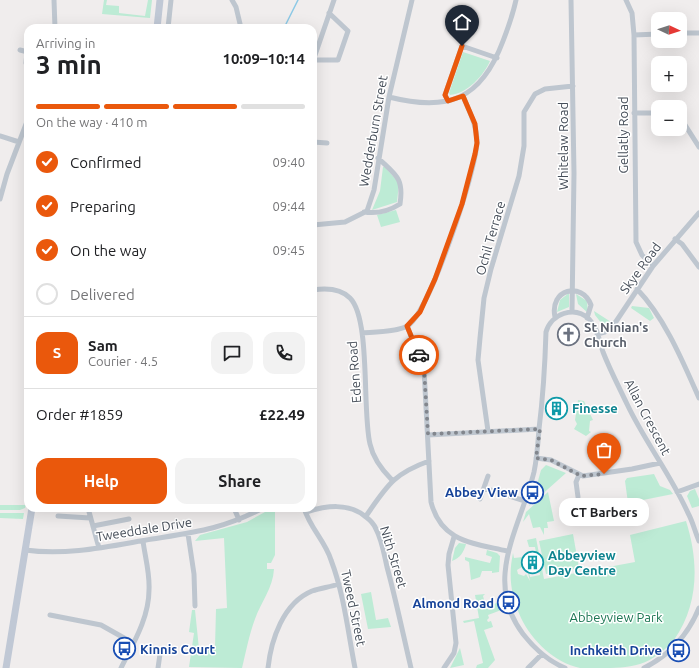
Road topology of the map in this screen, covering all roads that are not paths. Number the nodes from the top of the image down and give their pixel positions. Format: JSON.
{"nodes":[{"id":1,"x":54,"y":0,"type":"edge"},
{"id":2,"x":160,"y":0,"type":"edge"},
{"id":3,"x":171,"y":0,"type":"edge"},
{"id":4,"x":232,"y":0,"type":"edge"},
{"id":5,"x":334,"y":0,"type":"edge"},
{"id":6,"x":412,"y":0,"type":"edge"},
{"id":7,"x":516,"y":0,"type":"edge"},
{"id":8,"x":571,"y":0,"type":"edge"},
{"id":9,"x":626,"y":0,"type":"edge"},
{"id":10,"x":329,"y":13,"type":"junction"},
{"id":11,"x":55,"y":24,"type":"edge"},
{"id":12,"x":157,"y":24,"type":"edge"},
{"id":13,"x":168,"y":24,"type":"edge"},
{"id":14,"x":240,"y":24,"type":"edge"},
{"id":15,"x":687,"y":33,"type":"edge"},
{"id":16,"x":651,"y":34,"type":"edge"},
{"id":17,"x":699,"y":34,"type":"edge"},
{"id":18,"x":634,"y":35,"type":"junction"},
{"id":19,"x":317,"y":49,"type":"edge"},
{"id":20,"x":20,"y":50,"type":"dead end"},
{"id":21,"x":24,"y":51,"type":"edge"},
{"id":22,"x":497,"y":58,"type":"junction"},
{"id":23,"x":317,"y":61,"type":"edge"},
{"id":24,"x":573,"y":86,"type":"junction"},
{"id":25,"x":463,"y":96,"type":"junction"},
{"id":26,"x":389,"y":97,"type":"junction"},
{"id":27,"x":448,"y":101,"type":"junction"},
{"id":28,"x":634,"y":113,"type":"junction"},
{"id":29,"x":651,"y":113,"type":"edge"},
{"id":30,"x":687,"y":128,"type":"edge"},
{"id":31,"x":24,"y":129,"type":"edge"},
{"id":32,"x":0,"y":136,"type":"edge"},
{"id":33,"x":19,"y":142,"type":"junction"},
{"id":34,"x":317,"y":142,"type":"edge"},
{"id":35,"x":327,"y":143,"type":"dead end"},
{"id":36,"x":699,"y":147,"type":"edge"},
{"id":37,"x":378,"y":158,"type":"junction"},
{"id":38,"x":0,"y":199,"type":"edge"},
{"id":39,"x":364,"y":212,"type":"junction"},
{"id":40,"x":699,"y":213,"type":"edge"},
{"id":41,"x":317,"y":225,"type":"edge"},
{"id":42,"x":675,"y":239,"type":"junction"},
{"id":43,"x":653,"y":266,"type":"junction"},
{"id":44,"x":699,"y":267,"type":"edge"},
{"id":45,"x":637,"y":289,"type":"junction"},
{"id":46,"x":317,"y":290,"type":"edge"},
{"id":47,"x":572,"y":291,"type":"junction"},
{"id":48,"x":572,"y":312,"type":"junction"},
{"id":49,"x":555,"y":317,"type":"junction"},
{"id":50,"x":587,"y":318,"type":"junction"},
{"id":51,"x":407,"y":326,"type":"junction"},
{"id":52,"x":362,"y":333,"type":"junction"},
{"id":53,"x":597,"y":334,"type":"junction"},
{"id":54,"x":699,"y":398,"type":"edge"},
{"id":55,"x":540,"y":429,"type":"junction"},
{"id":56,"x":488,"y":431,"type":"junction"},
{"id":57,"x":428,"y":434,"type":"junction"},
{"id":58,"x":536,"y":458,"type":"junction"},
{"id":59,"x":429,"y":461,"type":"junction"},
{"id":60,"x":660,"y":463,"type":"junction"},
{"id":61,"x":579,"y":475,"type":"junction"},
{"id":62,"x":488,"y":476,"type":"dead end"},
{"id":63,"x":392,"y":480,"type":"junction"},
{"id":64,"x":699,"y":484,"type":"edge"},
{"id":65,"x":484,"y":488,"type":"junction"},
{"id":66,"x":677,"y":492,"type":"junction"},
{"id":67,"x":578,"y":497,"type":"dead end"},
{"id":68,"x":480,"y":499,"type":"dead end"},
{"id":69,"x":525,"y":501,"type":"junction"},
{"id":70,"x":317,"y":508,"type":"edge"},
{"id":71,"x":31,"y":512,"type":"edge"},
{"id":72,"x":89,"y":512,"type":"edge"},
{"id":73,"x":236,"y":512,"type":"edge"},
{"id":74,"x":255,"y":512,"type":"edge"},
{"id":75,"x":306,"y":512,"type":"edge"},
{"id":76,"x":58,"y":516,"type":"dead end"},
{"id":77,"x":366,"y":516,"type":"junction"},
{"id":78,"x":90,"y":518,"type":"junction"},
{"id":79,"x":129,"y":519,"type":"dead end"},
{"id":80,"x":239,"y":520,"type":"junction"},
{"id":81,"x":93,"y":526,"type":"junction"},
{"id":82,"x":188,"y":534,"type":"junction"},
{"id":83,"x":454,"y":537,"type":"junction"},
{"id":84,"x":143,"y":541,"type":"junction"},
{"id":85,"x":699,"y":541,"type":"edge"},
{"id":86,"x":99,"y":548,"type":"junction"},
{"id":87,"x":25,"y":550,"type":"junction"},
{"id":88,"x":507,"y":551,"type":"junction"},
{"id":89,"x":339,"y":584,"type":"junction"},
{"id":90,"x":195,"y":606,"type":"dead end"},
{"id":91,"x":699,"y":608,"type":"edge"},
{"id":92,"x":50,"y":615,"type":"dead end"},
{"id":93,"x":133,"y":643,"type":"junction"},
{"id":94,"x":160,"y":654,"type":"dead end"},
{"id":95,"x":542,"y":654,"type":"junction"},
{"id":96,"x":6,"y":668,"type":"edge"},
{"id":97,"x":121,"y":668,"type":"edge"},
{"id":98,"x":158,"y":668,"type":"edge"},
{"id":99,"x":268,"y":668,"type":"edge"},
{"id":100,"x":354,"y":668,"type":"edge"},
{"id":101,"x":411,"y":668,"type":"edge"},
{"id":102,"x":444,"y":668,"type":"edge"},
{"id":103,"x":528,"y":668,"type":"edge"},
{"id":104,"x":565,"y":668,"type":"edge"},
{"id":105,"x":644,"y":668,"type":"edge"}],
"edges":[{"from":1,"to":11,"type":"street"},
{"from":2,"to":12,"type":"main road"},
{"from":3,"to":13,"type":"street"},
{"from":4,"to":14,"type":"street"},
{"from":5,"to":10,"type":"street"},
{"from":6,"to":26,"type":"street","name":"Wedderburn Street"},
{"from":7,"to":22,"type":"street"},
{"from":8,"to":24,"type":"street","name":"Whitelaw Road"},
{"from":9,"to":18,"type":"street","name":"Gellatly Road"},
{"from":10,"to":19,"type":"street"},
{"from":10,"to":23,"type":"street"},
{"from":15,"to":17,"type":"street"},
{"from":16,"to":18,"type":"street"},
{"from":18,"to":28,"type":"street","name":"Gellatly Road"},
{"from":20,"to":21,"type":"street"},
{"from":22,"to":25,"type":"street"},
{"from":22,"to":27,"type":"street"},
{"from":24,"to":47,"type":"street","name":"Whitelaw Road"},
{"from":24,"to":56,"type":"street","name":"Ochil Terrace"},
{"from":25,"to":27,"type":"street"},
{"from":25,"to":51,"type":"street"},
{"from":26,"to":27,"type":"street"},
{"from":26,"to":37,"type":"street","name":"Wedderburn Street"},
{"from":28,"to":29,"type":"street"},
{"from":28,"to":43,"type":"street","name":"Gellatly Road"},
{"from":30,"to":36,"type":"street"},
{"from":31,"to":33,"type":"street"},
{"from":32,"to":33,"type":"street"},
{"from":33,"to":38,"type":"street"},
{"from":34,"to":35,"type":"street"},
{"from":37,"to":39,"type":"street","name":"Wedderburn Street"},
{"from":37,"to":39,"type":"street"},
{"from":39,"to":41,"type":"street"},
{"from":40,"to":42,"type":"street","name":"Skye Road"},
{"from":42,"to":43,"type":"street","name":"Skye Road"},
{"from":42,"to":44,"type":"street"},
{"from":43,"to":45,"type":"street","name":"Skye Road"},
{"from":45,"to":53,"type":"street","name":"Skye Road"},
{"from":45,"to":54,"type":"street"},
{"from":46,"to":52,"type":"street","name":"Eden Road"},
{"from":47,"to":48,"type":"street","name":"Whitelaw Road"},
{"from":47,"to":49,"type":"street"},
{"from":47,"to":50,"type":"street"},
{"from":48,"to":49,"type":"street"},
{"from":48,"to":50,"type":"street"},
{"from":49,"to":55,"type":"street"},
{"from":50,"to":53,"type":"street","name":"Allan Crescent"},
{"from":51,"to":52,"type":"street"},
{"from":51,"to":57,"type":"street"},
{"from":52,"to":63,"type":"street","name":"Eden Road"},
{"from":53,"to":60,"type":"street","name":"Allan Crescent"},
{"from":55,"to":56,"type":"street"},
{"from":55,"to":58,"type":"street"},
{"from":56,"to":57,"type":"street"},
{"from":57,"to":59,"type":"street"},
{"from":58,"to":61,"type":"street"},
{"from":58,"to":69,"type":"street"},
{"from":59,"to":63,"type":"street"},
{"from":59,"to":83,"type":"street"},
{"from":60,"to":61,"type":"street"},
{"from":60,"to":66,"type":"street","name":"Allan Crescent"},
{"from":61,"to":67,"type":"street"},
{"from":62,"to":65,"type":"street"},
{"from":63,"to":77,"type":"street"},
{"from":64,"to":66,"type":"street"},
{"from":65,"to":68,"type":"street"},
{"from":65,"to":69,"type":"street"},
{"from":66,"to":85,"type":"street","name":"Allan Crescent"},
{"from":69,"to":88,"type":"street"},
{"from":70,"to":77,"type":"street","name":"Nith Street"},
{"from":71,"to":87,"type":"main road"},
{"from":72,"to":78,"type":"street"},
{"from":73,"to":80,"type":"street"},
{"from":74,"to":80,"type":"street","name":"Tweeddale Drive"},
{"from":75,"to":89,"type":"street","name":"Tweed Street"},
{"from":76,"to":78,"type":"street"},
{"from":77,"to":101,"type":"street","name":"Nith Street"},
{"from":78,"to":81,"type":"street"},
{"from":79,"to":81,"type":"street"},
{"from":80,"to":82,"type":"street","name":"Tweeddale Drive"},
{"from":81,"to":86,"type":"street"},
{"from":82,"to":84,"type":"street","name":"Tweeddale Drive"},
{"from":82,"to":90,"type":"street"},
{"from":83,"to":88,"type":"street"},
{"from":83,"to":102,"type":"street"},
{"from":84,"to":86,"type":"street","name":"Tweeddale Drive"},
{"from":84,"to":93,"type":"street"},
{"from":86,"to":87,"type":"street","name":"Tweeddale Drive"},
{"from":87,"to":96,"type":"main road"},
{"from":88,"to":95,"type":"street"},
{"from":89,"to":99,"type":"street"},
{"from":89,"to":100,"type":"street","name":"Tweed Street"},
{"from":91,"to":105,"type":"street"},
{"from":92,"to":93,"type":"street"},
{"from":93,"to":97,"type":"street"},
{"from":94,"to":98,"type":"street"},
{"from":95,"to":103,"type":"street"},
{"from":95,"to":104,"type":"street"}]}
